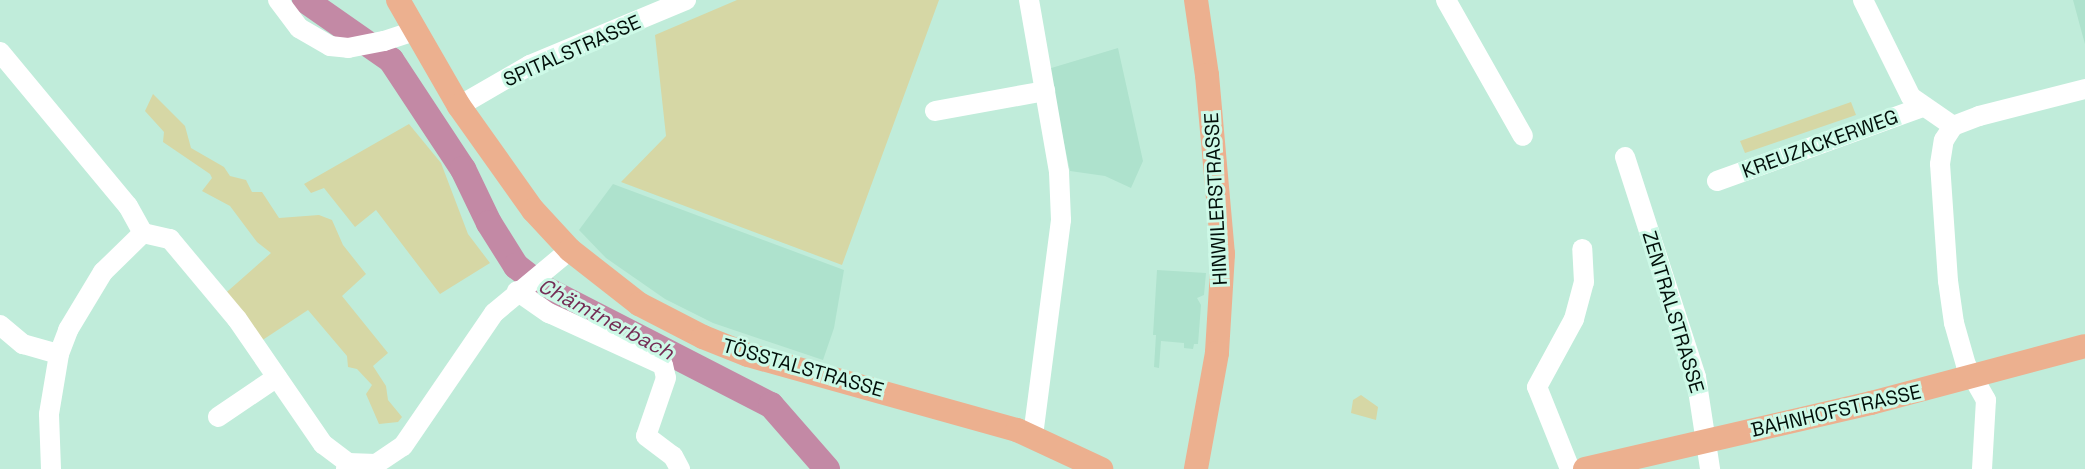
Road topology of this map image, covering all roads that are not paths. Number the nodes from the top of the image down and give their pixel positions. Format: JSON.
{"nodes":[{"id":1,"x":278,"y":0,"type":"edge"},
{"id":2,"x":398,"y":0,"type":"edge"},
{"id":3,"x":687,"y":0,"type":"edge"},
{"id":4,"x":1029,"y":0,"type":"edge"},
{"id":5,"x":1196,"y":0,"type":"edge"},
{"id":6,"x":1446,"y":0,"type":"edge"},
{"id":7,"x":1863,"y":0,"type":"edge"},
{"id":8,"x":414,"y":30,"type":"junction"},
{"id":9,"x":0,"y":52,"type":"edge"},
{"id":10,"x":2085,"y":89,"type":"edge"},
{"id":11,"x":1045,"y":92,"type":"junction"},
{"id":12,"x":459,"y":106,"type":"junction"},
{"id":13,"x":1923,"y":107,"type":"junction"},
{"id":14,"x":935,"y":111,"type":"dead end"},
{"id":15,"x":1953,"y":126,"type":"junction"},
{"id":16,"x":1523,"y":136,"type":"dead end"},
{"id":17,"x":1625,"y":157,"type":"dead end"},
{"id":18,"x":1717,"y":181,"type":"dead end"},
{"id":19,"x":143,"y":233,"type":"junction"},
{"id":20,"x":1582,"y":249,"type":"dead end"},
{"id":21,"x":570,"y":250,"type":"junction"},
{"id":22,"x":519,"y":289,"type":"junction"},
{"id":23,"x":0,"y":325,"type":"edge"},
{"id":24,"x":2085,"y":346,"type":"edge"},
{"id":25,"x":59,"y":354,"type":"junction"},
{"id":26,"x":277,"y":377,"type":"junction"},
{"id":27,"x":1974,"y":377,"type":"junction"},
{"id":28,"x":218,"y":417,"type":"dead end"},
{"id":29,"x":1033,"y":436,"type":"junction"},
{"id":30,"x":1707,"y":441,"type":"junction"},
{"id":31,"x":347,"y":466,"type":"edge"},
{"id":32,"x":51,"y":469,"type":"edge"},
{"id":33,"x":680,"y":469,"type":"edge"},
{"id":34,"x":1101,"y":469,"type":"edge"},
{"id":35,"x":1196,"y":469,"type":"edge"},
{"id":36,"x":1570,"y":469,"type":"edge"},
{"id":37,"x":1585,"y":469,"type":"edge"},
{"id":38,"x":1710,"y":469,"type":"edge"},
{"id":39,"x":1982,"y":469,"type":"edge"}],
"edges":[{"from":1,"to":8,"type":"street"},
{"from":2,"to":8,"type":"main road","name":"TÖSSTALSTRASSE"},
{"from":3,"to":12,"type":"street","name":"SPITALSTRASSE"},
{"from":4,"to":11,"type":"street"},
{"from":5,"to":35,"type":"main road","name":"HINWILERSTRASSE"},
{"from":6,"to":16,"type":"street"},
{"from":7,"to":13,"type":"street"},
{"from":8,"to":12,"type":"main road","name":"TÖSSTALSTRASSE"},
{"from":9,"to":19,"type":"street"},
{"from":10,"to":15,"type":"street"},
{"from":11,"to":14,"type":"street"},
{"from":11,"to":29,"type":"street"},
{"from":12,"to":21,"type":"main road","name":"TÖSSTALSTRASSE"},
{"from":13,"to":15,"type":"street"},
{"from":13,"to":18,"type":"street","name":"KREUZACKERWEG"},
{"from":15,"to":27,"type":"street"},
{"from":17,"to":30,"type":"street","name":"ZENTRALSTRASSE"},
{"from":19,"to":25,"type":"street"},
{"from":19,"to":26,"type":"street"},
{"from":20,"to":36,"type":"street"},
{"from":21,"to":22,"type":"street"},
{"from":21,"to":29,"type":"main road","name":"TÖSSTALSTRASSE"},
{"from":22,"to":31,"type":"street"},
{"from":22,"to":33,"type":"street"},
{"from":23,"to":25,"type":"street"},
{"from":24,"to":27,"type":"main road","name":"BAHNHOFSTRASSE"},
{"from":25,"to":32,"type":"street"},
{"from":26,"to":28,"type":"street"},
{"from":26,"to":31,"type":"street"},
{"from":27,"to":30,"type":"main road","name":"BAHNHOFSTRASSE"},
{"from":27,"to":39,"type":"street"},
{"from":29,"to":34,"type":"main road","name":"TÖSSTALSTRASSE"},
{"from":30,"to":37,"type":"main road","name":"BAHNHOFSTRASSE"},
{"from":30,"to":38,"type":"street","name":"ZENTRALSTRASSE"}]}
